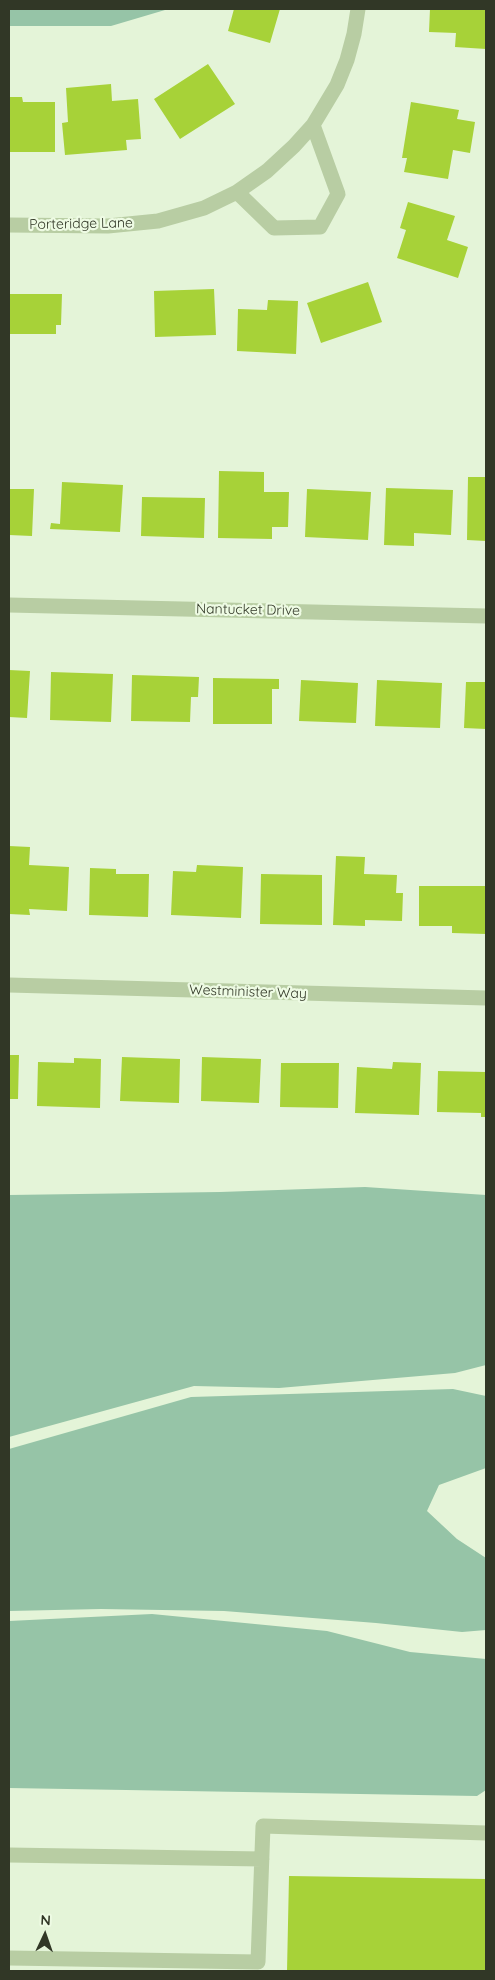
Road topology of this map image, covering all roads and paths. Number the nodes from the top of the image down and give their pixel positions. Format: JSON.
{"nodes":[{"id":1,"x":358,"y":9,"type":"edge"},
{"id":2,"x":313,"y":125,"type":"junction"},
{"id":3,"x":237,"y":192,"type":"junction"},
{"id":4,"x":9,"y":224,"type":"edge"},
{"id":5,"x":9,"y":605,"type":"edge"},
{"id":6,"x":486,"y":616,"type":"edge"},
{"id":7,"x":9,"y":985,"type":"edge"},
{"id":8,"x":486,"y":998,"type":"edge"},
{"id":9,"x":486,"y":1833,"type":"edge"},
{"id":10,"x":9,"y":1855,"type":"edge"},
{"id":11,"x":262,"y":1859,"type":"junction"},
{"id":12,"x":9,"y":1958,"type":"edge"}],
"edges":[{"from":1,"to":2,"type":"street","name":"Porteridge Lane"},
{"from":2,"to":3,"type":"street","name":"Porteridge Lane"},
{"from":2,"to":3,"type":"street"},
{"from":3,"to":4,"type":"street","name":"Porteridge Lane"},
{"from":5,"to":6,"type":"street","name":"Nantucket Drive"},
{"from":7,"to":8,"type":"street","name":"Westminister Way"},
{"from":9,"to":11,"type":"street"},
{"from":10,"to":11,"type":"street"},
{"from":11,"to":12,"type":"street"}]}
